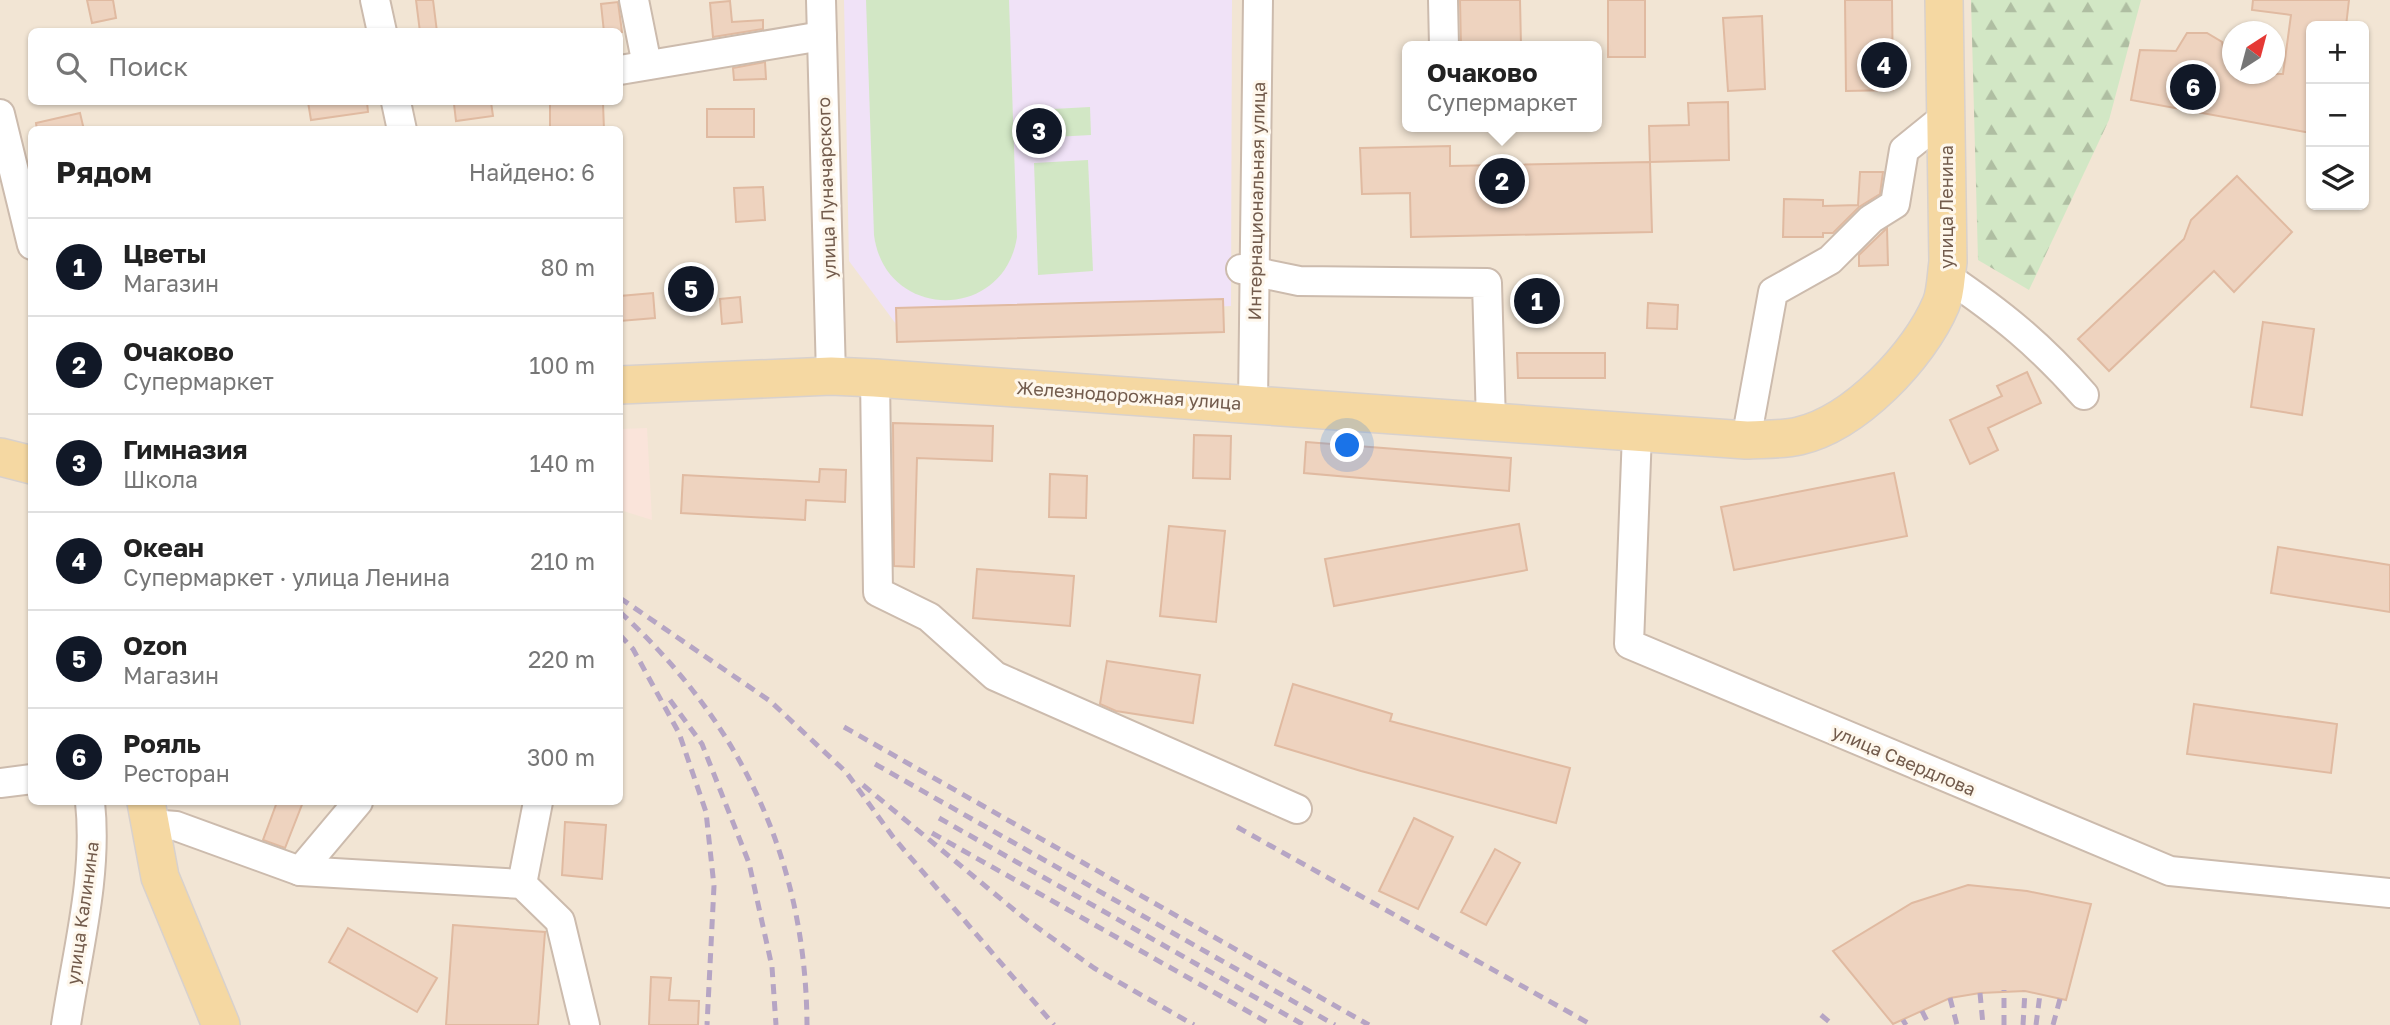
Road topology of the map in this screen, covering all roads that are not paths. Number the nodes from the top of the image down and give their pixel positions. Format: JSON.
{"nodes":[{"id":1,"x":375,"y":0,"type":"edge"},
{"id":2,"x":634,"y":0,"type":"edge"},
{"id":3,"x":821,"y":0,"type":"edge"},
{"id":4,"x":1242,"y":0,"type":"edge"},
{"id":5,"x":1258,"y":0,"type":"edge"},
{"id":6,"x":1443,"y":0,"type":"edge"},
{"id":7,"x":1944,"y":0,"type":"edge"},
{"id":8,"x":381,"y":28,"type":"edge"},
{"id":9,"x":822,"y":36,"type":"junction"},
{"id":10,"x":1444,"y":41,"type":"edge"},
{"id":11,"x":647,"y":65,"type":"junction"},
{"id":12,"x":623,"y":69,"type":"edge"},
{"id":13,"x":397,"y":105,"type":"edge"},
{"id":14,"x":0,"y":114,"type":"edge"},
{"id":15,"x":1946,"y":116,"type":"junction"},
{"id":16,"x":401,"y":126,"type":"edge"},
{"id":17,"x":28,"y":229,"type":"edge"},
{"id":18,"x":1248,"y":269,"type":"junction"},
{"id":19,"x":1946,"y":276,"type":"junction"},
{"id":20,"x":831,"y":376,"type":"junction"},
{"id":21,"x":875,"y":378,"type":"junction"},
{"id":22,"x":623,"y":386,"type":"edge"},
{"id":23,"x":2084,"y":396,"type":"dead end"},
{"id":24,"x":1246,"y":402,"type":"junction"},
{"id":25,"x":1491,"y":423,"type":"junction"},
{"id":26,"x":1637,"y":433,"type":"junction"},
{"id":27,"x":1746,"y":440,"type":"junction"},
{"id":28,"x":28,"y":442,"type":"edge"},
{"id":29,"x":0,"y":446,"type":"edge"},
{"id":30,"x":0,"y":457,"type":"edge"},
{"id":31,"x":28,"y":465,"type":"edge"},
{"id":32,"x":28,"y":780,"type":"edge"},
{"id":33,"x":0,"y":783,"type":"edge"},
{"id":34,"x":90,"y":805,"type":"edge"},
{"id":35,"x":355,"y":805,"type":"edge"},
{"id":36,"x":537,"y":805,"type":"edge"},
{"id":37,"x":1297,"y":809,"type":"dead end"},
{"id":38,"x":148,"y":813,"type":"edge"},
{"id":39,"x":300,"y":871,"type":"junction"},
{"id":40,"x":522,"y":884,"type":"junction"},
{"id":41,"x":2390,"y":893,"type":"edge"},
{"id":42,"x":66,"y":1025,"type":"edge"},
{"id":43,"x":221,"y":1025,"type":"edge"},
{"id":44,"x":585,"y":1025,"type":"edge"}],
"edges":[{"from":1,"to":8,"type":"street"},
{"from":2,"to":11,"type":"street"},
{"from":3,"to":9,"type":"street","name":"улица Луначарского"},
{"from":4,"to":18,"type":"street","name":"Интернациональная улица"},
{"from":5,"to":18,"type":"street","name":"Интернациональная улица"},
{"from":6,"to":10,"type":"street"},
{"from":7,"to":15,"type":"main road","name":"улица Ленина"},
{"from":9,"to":11,"type":"street"},
{"from":9,"to":20,"type":"street","name":"улица Луначарского"},
{"from":11,"to":12,"type":"street"},
{"from":13,"to":16,"type":"street"},
{"from":14,"to":17,"type":"street"},
{"from":15,"to":19,"type":"main road","name":"улица Ленина"},
{"from":15,"to":27,"type":"street"},
{"from":18,"to":24,"type":"street","name":"Интернациональная улица"},
{"from":18,"to":25,"type":"street"},
{"from":19,"to":23,"type":"street"},
{"from":19,"to":27,"type":"main road","name":"улица Ленина"},
{"from":20,"to":21,"type":"main road","name":"Железнодорожная улица"},
{"from":20,"to":22,"type":"main road","name":"Железнодорожная улица"},
{"from":21,"to":24,"type":"main road","name":"Железнодорожная улица"},
{"from":21,"to":37,"type":"street"},
{"from":24,"to":25,"type":"main road","name":"Железнодорожная улица"},
{"from":25,"to":26,"type":"main road","name":"Железнодорожная улица"},
{"from":26,"to":27,"type":"main road","name":"улица Ленина"},
{"from":26,"to":41,"type":"street","name":"улица Свердлова"},
{"from":28,"to":29,"type":"main road"},
{"from":30,"to":31,"type":"main road"},
{"from":32,"to":33,"type":"street"},
{"from":34,"to":42,"type":"street","name":"улица Калинина"},
{"from":35,"to":39,"type":"street"},
{"from":36,"to":40,"type":"street"},
{"from":38,"to":39,"type":"street"},
{"from":38,"to":43,"type":"main road"},
{"from":39,"to":40,"type":"street"},
{"from":40,"to":44,"type":"street"}]}
